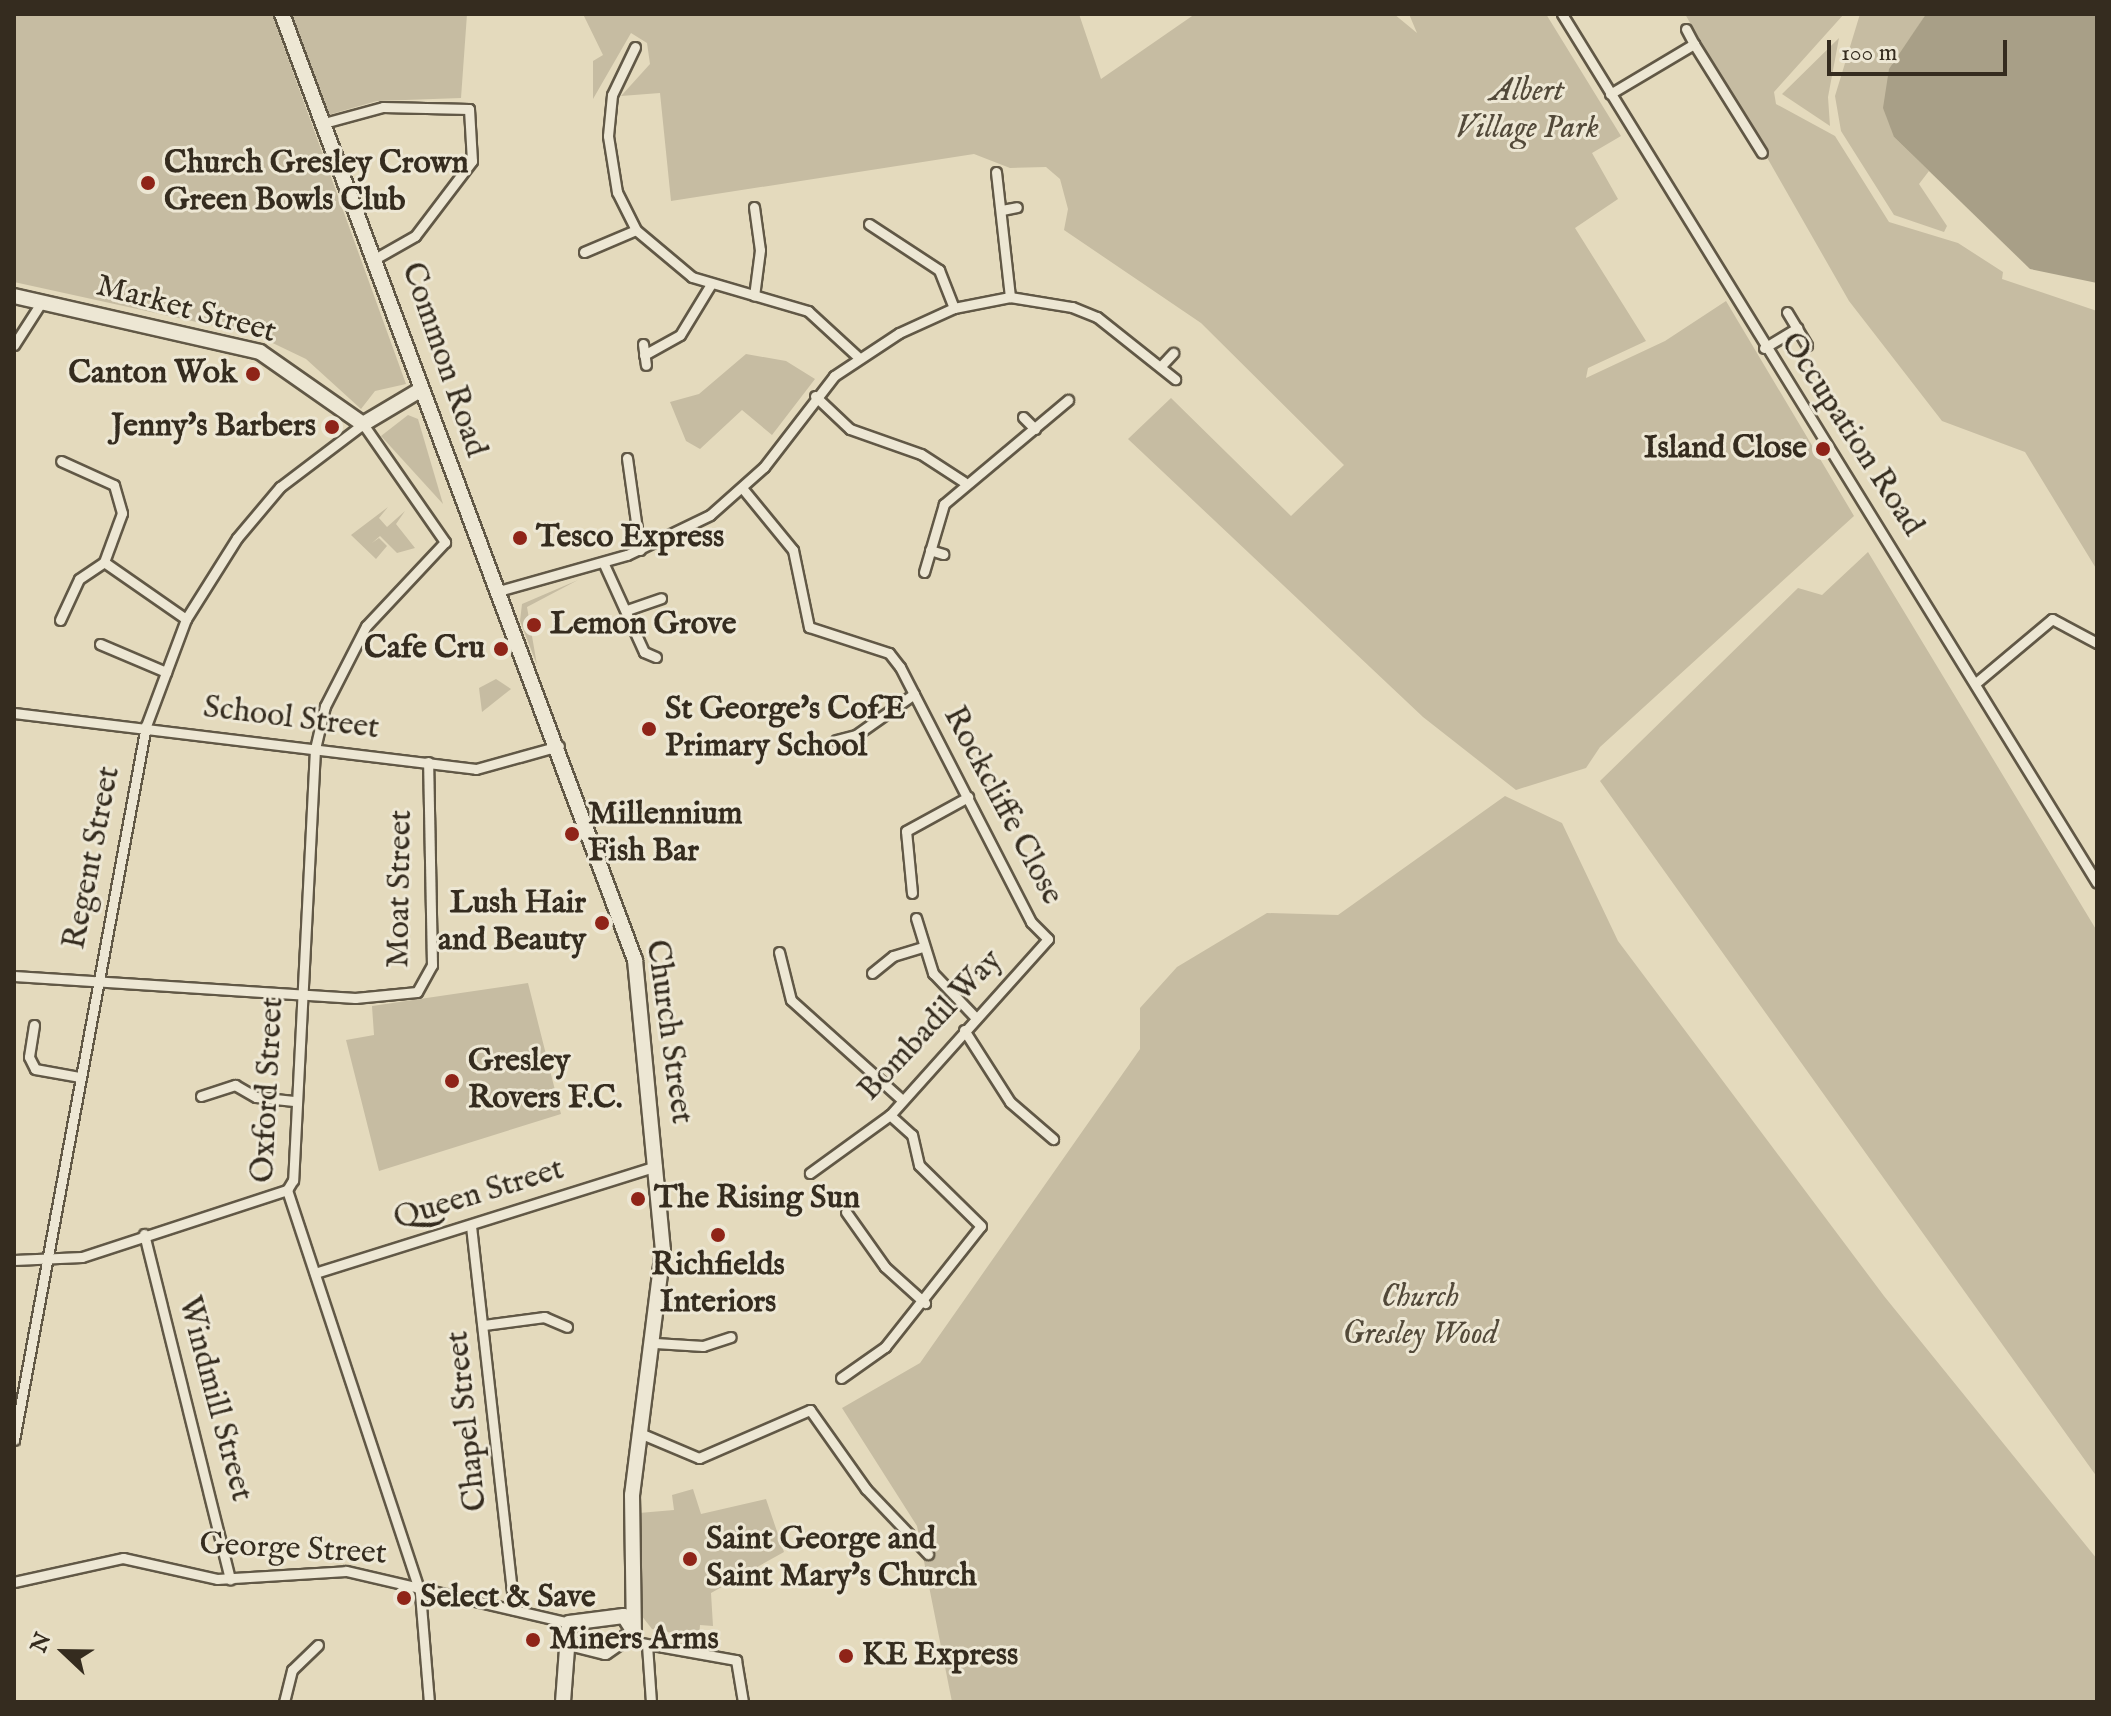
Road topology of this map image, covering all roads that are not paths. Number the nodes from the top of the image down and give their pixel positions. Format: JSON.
{"nodes":[{"id":1,"x":282,"y":14,"type":"edge"},
{"id":2,"x":1562,"y":14,"type":"edge"},
{"id":3,"x":1686,"y":29,"type":"dead end"},
{"id":4,"x":1694,"y":44,"type":"junction"},
{"id":5,"x":635,"y":47,"type":"dead end"},
{"id":6,"x":1610,"y":94,"type":"junction"},
{"id":7,"x":324,"y":123,"type":"junction"},
{"id":8,"x":1762,"y":153,"type":"dead end"},
{"id":9,"x":996,"y":172,"type":"dead end"},
{"id":10,"x":754,"y":207,"type":"dead end"},
{"id":11,"x":1017,"y":207,"type":"dead end"},
{"id":12,"x":1002,"y":210,"type":"junction"},
{"id":13,"x":869,"y":224,"type":"dead end"},
{"id":14,"x":636,"y":230,"type":"junction"},
{"id":15,"x":584,"y":252,"type":"dead end"},
{"id":16,"x":378,"y":257,"type":"junction"},
{"id":17,"x":711,"y":284,"type":"junction"},
{"id":18,"x":14,"y":296,"type":"edge"},
{"id":19,"x":754,"y":296,"type":"junction"},
{"id":20,"x":1010,"y":297,"type":"junction"},
{"id":21,"x":41,"y":303,"type":"junction"},
{"id":22,"x":954,"y":308,"type":"junction"},
{"id":23,"x":1787,"y":312,"type":"dead end"},
{"id":24,"x":1797,"y":328,"type":"junction"},
{"id":25,"x":14,"y":345,"type":"edge"},
{"id":26,"x":1807,"y":345,"type":"dead end"},
{"id":27,"x":1764,"y":348,"type":"junction"},
{"id":28,"x":1173,"y":353,"type":"dead end"},
{"id":29,"x":645,"y":355,"type":"dead end"},
{"id":30,"x":858,"y":357,"type":"junction"},
{"id":31,"x":1161,"y":366,"type":"junction"},
{"id":32,"x":1175,"y":379,"type":"dead end"},
{"id":33,"x":420,"y":390,"type":"junction"},
{"id":34,"x":815,"y":396,"type":"junction"},
{"id":35,"x":1068,"y":400,"type":"dead end"},
{"id":36,"x":1023,"y":417,"type":"dead end"},
{"id":37,"x":363,"y":424,"type":"junction"},
{"id":38,"x":1035,"y":429,"type":"junction"},
{"id":39,"x":627,"y":458,"type":"dead end"},
{"id":40,"x":61,"y":461,"type":"dead end"},
{"id":41,"x":964,"y":482,"type":"junction"},
{"id":42,"x":743,"y":489,"type":"junction"},
{"id":43,"x":439,"y":550,"type":"joint"},
{"id":44,"x":640,"y":550,"type":"junction"},
{"id":45,"x":930,"y":550,"type":"junction"},
{"id":46,"x":943,"y":554,"type":"dead end"},
{"id":47,"x":104,"y":562,"type":"junction"},
{"id":48,"x":603,"y":562,"type":"junction"},
{"id":49,"x":924,"y":572,"type":"dead end"},
{"id":50,"x":495,"y":592,"type":"junction"},
{"id":51,"x":661,"y":598,"type":"dead end"},
{"id":52,"x":627,"y":610,"type":"junction"},
{"id":53,"x":186,"y":619,"type":"junction"},
{"id":54,"x":60,"y":620,"type":"dead end"},
{"id":55,"x":2097,"y":643,"type":"edge"},
{"id":56,"x":100,"y":644,"type":"dead end"},
{"id":57,"x":656,"y":657,"type":"dead end"},
{"id":58,"x":166,"y":672,"type":"junction"},
{"id":59,"x":1977,"y":682,"type":"junction"},
{"id":60,"x":914,"y":694,"type":"junction"},
{"id":61,"x":14,"y":713,"type":"edge"},
{"id":62,"x":146,"y":726,"type":"junction"},
{"id":63,"x":836,"y":740,"type":"dead end"},
{"id":64,"x":559,"y":746,"type":"junction"},
{"id":65,"x":315,"y":749,"type":"junction"},
{"id":66,"x":428,"y":762,"type":"junction"},
{"id":67,"x":968,"y":797,"type":"junction"},
{"id":68,"x":2097,"y":883,"type":"edge"},
{"id":69,"x":912,"y":893,"type":"dead end"},
{"id":70,"x":916,"y":918,"type":"dead end"},
{"id":71,"x":1048,"y":939,"type":"joint"},
{"id":72,"x":923,"y":947,"type":"junction"},
{"id":73,"x":779,"y":952,"type":"dead end"},
{"id":74,"x":872,"y":973,"type":"dead end"},
{"id":75,"x":14,"y":976,"type":"edge"},
{"id":76,"x":97,"y":983,"type":"junction"},
{"id":77,"x":300,"y":993,"type":"junction"},
{"id":78,"x":976,"y":1018,"type":"junction"},
{"id":79,"x":34,"y":1025,"type":"dead end"},
{"id":80,"x":964,"y":1030,"type":"junction"},
{"id":81,"x":80,"y":1077,"type":"junction"},
{"id":82,"x":201,"y":1096,"type":"dead end"},
{"id":83,"x":902,"y":1100,"type":"junction"},
{"id":84,"x":294,"y":1101,"type":"junction"},
{"id":85,"x":890,"y":1115,"type":"junction"},
{"id":86,"x":1053,"y":1139,"type":"dead end"},
{"id":87,"x":657,"y":1166,"type":"junction"},
{"id":88,"x":810,"y":1173,"type":"dead end"},
{"id":89,"x":287,"y":1190,"type":"junction"},
{"id":90,"x":846,"y":1212,"type":"dead end"},
{"id":91,"x":471,"y":1226,"type":"junction"},
{"id":92,"x":144,"y":1234,"type":"junction"},
{"id":93,"x":14,"y":1260,"type":"edge"},
{"id":94,"x":48,"y":1262,"type":"junction"},
{"id":95,"x":315,"y":1273,"type":"junction"},
{"id":96,"x":925,"y":1303,"type":"junction"},
{"id":97,"x":484,"y":1325,"type":"junction"},
{"id":98,"x":567,"y":1327,"type":"dead end"},
{"id":99,"x":731,"y":1337,"type":"dead end"},
{"id":100,"x":655,"y":1343,"type":"junction"},
{"id":101,"x":841,"y":1378,"type":"dead end"},
{"id":102,"x":642,"y":1434,"type":"junction"},
{"id":103,"x":14,"y":1440,"type":"edge"},
{"id":104,"x":928,"y":1554,"type":"dead end"},
{"id":105,"x":230,"y":1579,"type":"junction"},
{"id":106,"x":14,"y":1582,"type":"edge"},
{"id":107,"x":417,"y":1585,"type":"junction"},
{"id":108,"x":633,"y":1598,"type":"junction"},
{"id":109,"x":514,"y":1610,"type":"junction"},
{"id":110,"x":613,"y":1615,"type":"junction"},
{"id":111,"x":569,"y":1623,"type":"junction"},
{"id":112,"x":632,"y":1636,"type":"junction"},
{"id":113,"x":569,"y":1643,"type":"junction"},
{"id":114,"x":318,"y":1645,"type":"dead end"},
{"id":115,"x":647,"y":1645,"type":"junction"},
{"id":116,"x":284,"y":1702,"type":"edge"},
{"id":117,"x":429,"y":1702,"type":"edge"},
{"id":118,"x":563,"y":1702,"type":"edge"},
{"id":119,"x":651,"y":1702,"type":"edge"},
{"id":120,"x":743,"y":1702,"type":"edge"}],
"edges":[{"from":1,"to":7,"type":"street","name":"Common Road"},
{"from":2,"to":6,"type":"street","name":"Occupation Road"},
{"from":3,"to":4,"type":"street"},
{"from":4,"to":6,"type":"street"},
{"from":4,"to":8,"type":"street"},
{"from":5,"to":14,"type":"street"},
{"from":6,"to":27,"type":"street","name":"Occupation Road"},
{"from":7,"to":16,"type":"street","name":"Common Road"},
{"from":7,"to":16,"type":"street"},
{"from":9,"to":12,"type":"street"},
{"from":10,"to":19,"type":"street"},
{"from":11,"to":12,"type":"street"},
{"from":12,"to":20,"type":"street"},
{"from":13,"to":22,"type":"street"},
{"from":14,"to":15,"type":"street"},
{"from":14,"to":17,"type":"street"},
{"from":16,"to":33,"type":"street","name":"Common Road"},
{"from":17,"to":19,"type":"street"},
{"from":17,"to":29,"type":"street"},
{"from":18,"to":21,"type":"street","name":"Market Street"},
{"from":19,"to":30,"type":"street"},
{"from":20,"to":22,"type":"street"},
{"from":20,"to":31,"type":"street"},
{"from":21,"to":25,"type":"street"},
{"from":21,"to":37,"type":"street","name":"Market Street"},
{"from":22,"to":30,"type":"street"},
{"from":23,"to":24,"type":"street"},
{"from":24,"to":26,"type":"street"},
{"from":24,"to":27,"type":"street"},
{"from":27,"to":59,"type":"street","name":"Occupation Road"},
{"from":28,"to":31,"type":"street"},
{"from":30,"to":34,"type":"street"},
{"from":31,"to":32,"type":"street"},
{"from":33,"to":37,"type":"street","name":"Regent Street"},
{"from":33,"to":50,"type":"street","name":"Common Road"},
{"from":34,"to":41,"type":"street"},
{"from":34,"to":42,"type":"street"},
{"from":35,"to":38,"type":"street"},
{"from":36,"to":38,"type":"street"},
{"from":37,"to":43,"type":"street","name":"Market Street"},
{"from":37,"to":53,"type":"street","name":"Regent Street"},
{"from":38,"to":41,"type":"street"},
{"from":39,"to":44,"type":"street"},
{"from":40,"to":47,"type":"street"},
{"from":41,"to":45,"type":"street"},
{"from":42,"to":44,"type":"street"},
{"from":42,"to":60,"type":"street","name":"Rockcliffe Close"},
{"from":43,"to":65,"type":"street","name":"Oxford Street"},
{"from":44,"to":48,"type":"street"},
{"from":45,"to":46,"type":"street"},
{"from":45,"to":49,"type":"street"},
{"from":47,"to":53,"type":"street"},
{"from":47,"to":54,"type":"street"},
{"from":48,"to":50,"type":"street"},
{"from":48,"to":52,"type":"street"},
{"from":50,"to":64,"type":"street","name":"Church Street"},
{"from":51,"to":52,"type":"street"},
{"from":52,"to":57,"type":"street"},
{"from":53,"to":58,"type":"street","name":"Regent Street"},
{"from":55,"to":59,"type":"street"},
{"from":56,"to":58,"type":"street"},
{"from":58,"to":62,"type":"street","name":"Regent Street"},
{"from":59,"to":68,"type":"street","name":"Occupation Road"},
{"from":60,"to":63,"type":"street","name":"Rockcliffe Close"},
{"from":60,"to":67,"type":"street","name":"Rockcliffe Close"},
{"from":61,"to":62,"type":"street","name":"School Street"},
{"from":62,"to":65,"type":"street","name":"School Street"},
{"from":62,"to":76,"type":"street","name":"Regent Street"},
{"from":64,"to":66,"type":"street","name":"School Street"},
{"from":64,"to":87,"type":"street","name":"Church Street"},
{"from":65,"to":66,"type":"street","name":"School Street"},
{"from":65,"to":77,"type":"street","name":"Oxford Street"},
{"from":66,"to":77,"type":"street","name":"Moat Street"},
{"from":67,"to":69,"type":"street"},
{"from":67,"to":71,"type":"street","name":"Rockcliffe Close"},
{"from":70,"to":72,"type":"street"},
{"from":71,"to":78,"type":"street","name":"Bombadil Way"},
{"from":72,"to":74,"type":"street"},
{"from":72,"to":78,"type":"street"},
{"from":73,"to":83,"type":"street"},
{"from":75,"to":76,"type":"street"},
{"from":76,"to":77,"type":"street"},
{"from":76,"to":81,"type":"street","name":"Regent Street"},
{"from":77,"to":84,"type":"street","name":"Oxford Street"},
{"from":78,"to":80,"type":"street","name":"Bombadil Way"},
{"from":79,"to":81,"type":"street"},
{"from":80,"to":83,"type":"street","name":"Bombadil Way"},
{"from":80,"to":86,"type":"street"},
{"from":81,"to":94,"type":"street","name":"Regent Street"},
{"from":82,"to":84,"type":"street"},
{"from":83,"to":85,"type":"street","name":"Bombadil Way"},
{"from":84,"to":89,"type":"street","name":"Oxford Street"},
{"from":85,"to":88,"type":"street","name":"Bombadil Way"},
{"from":85,"to":96,"type":"street"},
{"from":87,"to":91,"type":"street","name":"Queen Street"},
{"from":87,"to":100,"type":"street","name":"Church Street"},
{"from":89,"to":92,"type":"street"},
{"from":89,"to":95,"type":"street","name":"Oxford Street"},
{"from":90,"to":96,"type":"street"},
{"from":91,"to":95,"type":"street","name":"Queen Street"},
{"from":91,"to":97,"type":"street","name":"Chapel Street"},
{"from":92,"to":94,"type":"street"},
{"from":92,"to":105,"type":"street","name":"Windmill Street"},
{"from":93,"to":94,"type":"street"},
{"from":94,"to":103,"type":"street","name":"Regent Street"},
{"from":95,"to":107,"type":"street","name":"Oxford Street"},
{"from":96,"to":101,"type":"street"},
{"from":97,"to":98,"type":"street"},
{"from":97,"to":109,"type":"street","name":"Chapel Street"},
{"from":99,"to":100,"type":"street"},
{"from":100,"to":102,"type":"street","name":"Church Street"},
{"from":102,"to":104,"type":"street"},
{"from":102,"to":108,"type":"street","name":"Church Street"},
{"from":105,"to":106,"type":"street","name":"George Street"},
{"from":105,"to":107,"type":"street","name":"George Street"},
{"from":107,"to":109,"type":"street","name":"George Street"},
{"from":107,"to":117,"type":"street","name":"Oxford Street"},
{"from":108,"to":110,"type":"street"},
{"from":108,"to":112,"type":"street","name":"Church Street"},
{"from":109,"to":111,"type":"street","name":"George Street"},
{"from":110,"to":111,"type":"street"},
{"from":110,"to":112,"type":"street"},
{"from":111,"to":113,"type":"street"},
{"from":112,"to":113,"type":"street"},
{"from":112,"to":115,"type":"street"},
{"from":113,"to":118,"type":"street"},
{"from":114,"to":116,"type":"street"},
{"from":115,"to":119,"type":"street"},
{"from":115,"to":120,"type":"street"}]}
